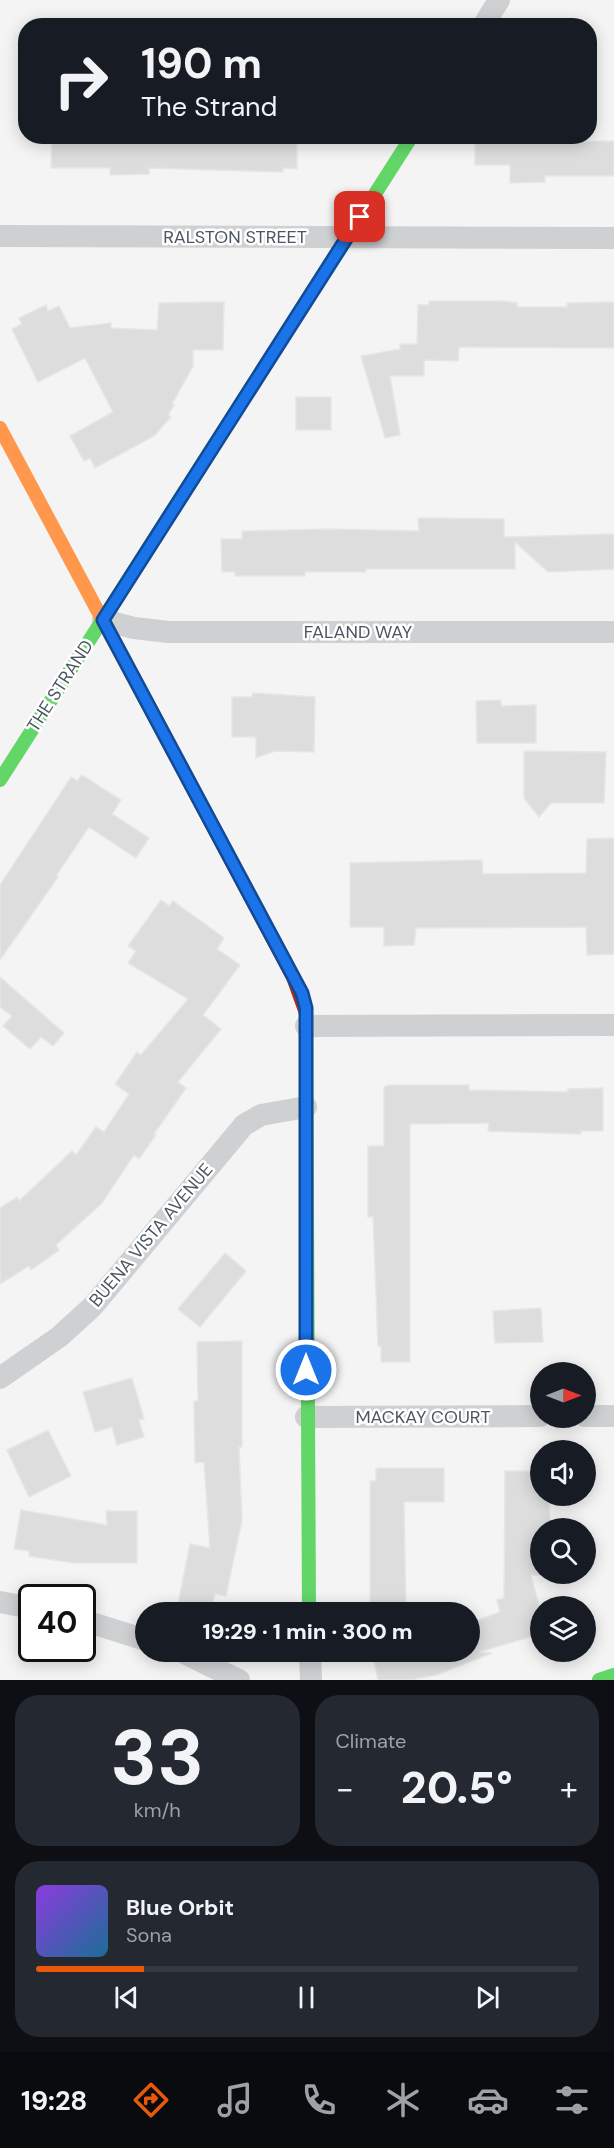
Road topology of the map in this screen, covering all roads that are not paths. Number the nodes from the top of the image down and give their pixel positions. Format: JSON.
{"nodes":[{"id":1,"x":499,"y":0,"type":"edge"},
{"id":2,"x":488,"y":18,"type":"edge"},
{"id":3,"x":407,"y":144,"type":"edge"},
{"id":4,"x":0,"y":236,"type":"edge"},
{"id":5,"x":347,"y":237,"type":"junction"},
{"id":6,"x":614,"y":238,"type":"edge"},
{"id":7,"x":0,"y":428,"type":"edge"},
{"id":8,"x":103,"y":620,"type":"junction"},
{"id":9,"x":614,"y":632,"type":"edge"},
{"id":10,"x":0,"y":780,"type":"edge"},
{"id":11,"x":614,"y":1025,"type":"edge"},
{"id":12,"x":306,"y":1026,"type":"junction"},
{"id":13,"x":306,"y":1107,"type":"junction"},
{"id":14,"x":0,"y":1378,"type":"edge"},
{"id":15,"x":530,"y":1416,"type":"edge"},
{"id":16,"x":596,"y":1416,"type":"edge"},
{"id":17,"x":614,"y":1416,"type":"edge"},
{"id":18,"x":306,"y":1417,"type":"junction"},
{"id":19,"x":0,"y":1602,"type":"edge"},
{"id":20,"x":309,"y":1602,"type":"edge"},
{"id":21,"x":18,"y":1605,"type":"edge"},
{"id":22,"x":96,"y":1624,"type":"edge"},
{"id":23,"x":135,"y":1637,"type":"edge"},
{"id":24,"x":202,"y":1662,"type":"edge"},
{"id":25,"x":310,"y":1662,"type":"edge"},
{"id":26,"x":614,"y":1675,"type":"edge"},
{"id":27,"x":239,"y":1680,"type":"edge"},
{"id":28,"x":310,"y":1680,"type":"edge"},
{"id":29,"x":599,"y":1680,"type":"edge"}],
"edges":[{"from":1,"to":2,"type":"street"},
{"from":3,"to":5,"type":"street","name":"THE STRAND"},
{"from":4,"to":5,"type":"street","name":"RALSTON STREET"},
{"from":5,"to":6,"type":"street","name":"RALSTON STREET"},
{"from":5,"to":8,"type":"street","name":"THE STRAND"},
{"from":7,"to":8,"type":"street"},
{"from":8,"to":9,"type":"street","name":"FALAND WAY"},
{"from":8,"to":10,"type":"street","name":"THE STRAND"},
{"from":8,"to":12,"type":"street"},
{"from":11,"to":12,"type":"street"},
{"from":12,"to":13,"type":"street"},
{"from":13,"to":14,"type":"street","name":"BUENA VISTA AVENUE"},
{"from":13,"to":18,"type":"street"},
{"from":15,"to":18,"type":"street","name":"MACKAY COURT"},
{"from":16,"to":17,"type":"street"},
{"from":18,"to":20,"type":"street"},
{"from":19,"to":21,"type":"street"},
{"from":22,"to":23,"type":"street"},
{"from":24,"to":27,"type":"street"},
{"from":25,"to":28,"type":"street"},
{"from":26,"to":29,"type":"street"}]}
